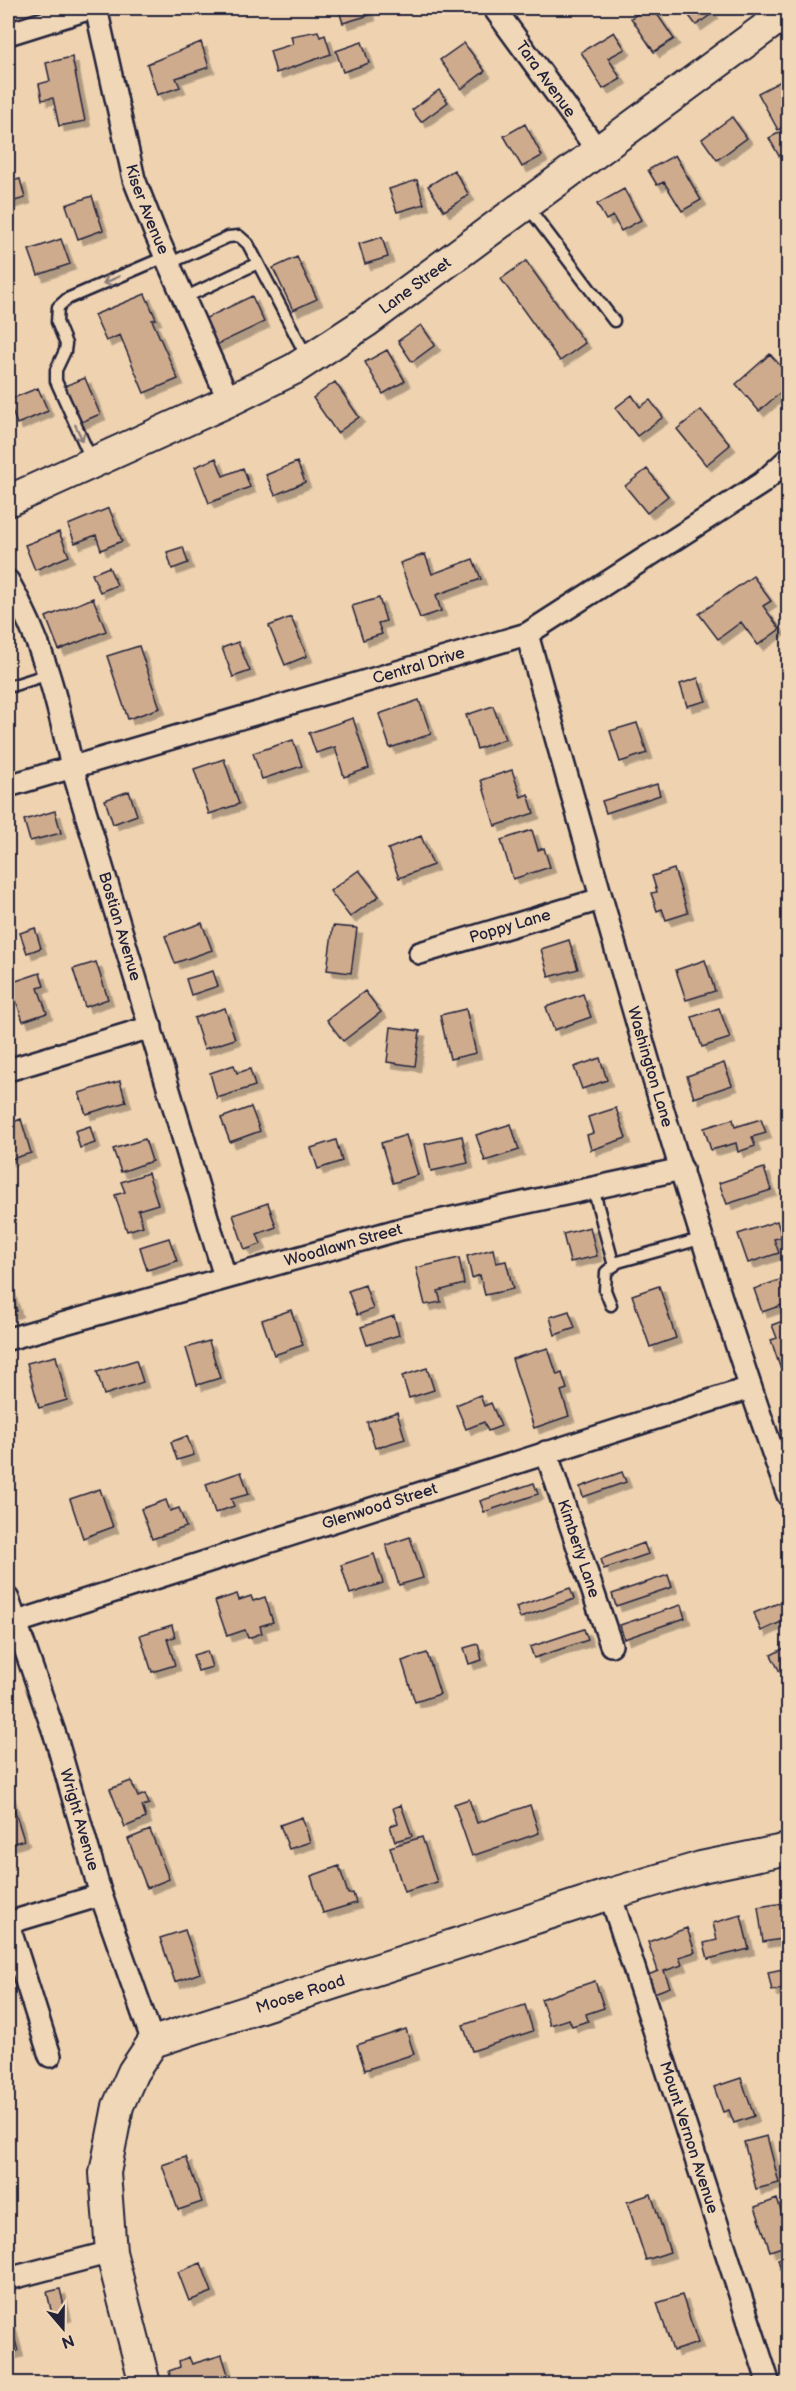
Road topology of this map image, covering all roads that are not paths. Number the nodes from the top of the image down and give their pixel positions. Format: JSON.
{"nodes":[{"id":1,"x":91,"y":8,"type":"edge"},
{"id":2,"x":96,"y":8,"type":"edge"},
{"id":3,"x":494,"y":8,"type":"edge"},
{"id":4,"x":789,"y":11,"type":"edge"},
{"id":5,"x":8,"y":34,"type":"edge"},
{"id":6,"x":598,"y":151,"type":"junction"},
{"id":7,"x":526,"y":204,"type":"junction"},
{"id":8,"x":167,"y":260,"type":"junction"},
{"id":9,"x":258,"y":263,"type":"junction"},
{"id":10,"x":184,"y":298,"type":"junction"},
{"id":11,"x":614,"y":321,"type":"dead end"},
{"id":12,"x":308,"y":360,"type":"junction"},
{"id":13,"x":229,"y":401,"type":"junction"},
{"id":14,"x":789,"y":459,"type":"edge"},
{"id":15,"x":93,"y":463,"type":"junction"},
{"id":16,"x":8,"y":501,"type":"edge"},
{"id":17,"x":8,"y":581,"type":"edge"},
{"id":18,"x":527,"y":634,"type":"junction"},
{"id":19,"x":49,"y":674,"type":"junction"},
{"id":20,"x":8,"y":687,"type":"edge"},
{"id":21,"x":72,"y":767,"type":"junction"},
{"id":22,"x":8,"y":786,"type":"edge"},
{"id":23,"x":601,"y":899,"type":"junction"},
{"id":24,"x":420,"y":953,"type":"dead end"},
{"id":25,"x":151,"y":1028,"type":"junction"},
{"id":26,"x":8,"y":1070,"type":"edge"},
{"id":27,"x":682,"y":1169,"type":"junction"},
{"id":28,"x":593,"y":1188,"type":"junction"},
{"id":29,"x":704,"y":1238,"type":"junction"},
{"id":30,"x":614,"y":1266,"type":"junction"},
{"id":31,"x":225,"y":1277,"type":"junction"},
{"id":32,"x":611,"y":1305,"type":"dead end"},
{"id":33,"x":8,"y":1339,"type":"edge"},
{"id":34,"x":750,"y":1388,"type":"junction"},
{"id":35,"x":546,"y":1452,"type":"junction"},
{"id":36,"x":789,"y":1495,"type":"edge"},
{"id":37,"x":8,"y":1599,"type":"edge"},
{"id":38,"x":11,"y":1624,"type":"edge"},
{"id":39,"x":611,"y":1645,"type":"dead end"},
{"id":40,"x":789,"y":1849,"type":"edge"},
{"id":41,"x":101,"y":1894,"type":"junction"},
{"id":42,"x":610,"y":1894,"type":"junction"},
{"id":43,"x":8,"y":1923,"type":"edge"},
{"id":44,"x":153,"y":2042,"type":"junction"},
{"id":45,"x":50,"y":2056,"type":"dead end"},
{"id":46,"x":111,"y":2252,"type":"junction"},
{"id":47,"x":8,"y":2279,"type":"edge"},
{"id":48,"x":146,"y":2384,"type":"edge"},
{"id":49,"x":769,"y":2384,"type":"edge"}],
"edges":[{"from":1,"to":5,"type":"street"},
{"from":2,"to":8,"type":"street","name":"Kiser Avenue"},
{"from":3,"to":6,"type":"street","name":"Tara Avenue"},
{"from":4,"to":6,"type":"street","name":"Lane Street"},
{"from":6,"to":7,"type":"street","name":"Lane Street"},
{"from":7,"to":11,"type":"lane"},
{"from":7,"to":12,"type":"street","name":"Lane Street"},
{"from":8,"to":9,"type":"lane"},
{"from":8,"to":10,"type":"street","name":"Kiser Avenue"},
{"from":8,"to":15,"type":"lane","one_way":true},
{"from":9,"to":10,"type":"lane"},
{"from":9,"to":12,"type":"lane"},
{"from":10,"to":13,"type":"street","name":"Kiser Avenue"},
{"from":12,"to":13,"type":"street","name":"Lane Street"},
{"from":13,"to":15,"type":"street","name":"Lane Street"},
{"from":14,"to":18,"type":"street","name":"Central Drive"},
{"from":15,"to":16,"type":"street","name":"Lane Street"},
{"from":17,"to":19,"type":"street","name":"Bostian Avenue"},
{"from":18,"to":21,"type":"street","name":"Central Drive"},
{"from":18,"to":23,"type":"street","name":"Washington Lane"},
{"from":19,"to":20,"type":"lane"},
{"from":19,"to":21,"type":"street","name":"Bostian Avenue"},
{"from":21,"to":22,"type":"street","name":"Central Drive"},
{"from":21,"to":25,"type":"street","name":"Bostian Avenue"},
{"from":23,"to":24,"type":"street","name":"Poppy Lane"},
{"from":23,"to":27,"type":"street","name":"Washington Lane"},
{"from":25,"to":26,"type":"street"},
{"from":25,"to":31,"type":"street","name":"Bostian Avenue"},
{"from":27,"to":28,"type":"street","name":"Woodlawn Street"},
{"from":27,"to":29,"type":"street","name":"Washington Lane"},
{"from":28,"to":30,"type":"lane"},
{"from":28,"to":31,"type":"street","name":"Woodlawn Street"},
{"from":29,"to":30,"type":"lane"},
{"from":29,"to":34,"type":"street","name":"Washington Lane"},
{"from":30,"to":32,"type":"lane"},
{"from":31,"to":33,"type":"street","name":"Woodlawn Street"},
{"from":34,"to":35,"type":"street","name":"Glenwood Street"},
{"from":34,"to":36,"type":"street","name":"Washington Lane"},
{"from":35,"to":38,"type":"street","name":"Glenwood Street"},
{"from":35,"to":39,"type":"street","name":"Kimberly Lane"},
{"from":37,"to":38,"type":"street","name":"Wright Avenue"},
{"from":38,"to":41,"type":"street","name":"Wright Avenue"},
{"from":40,"to":42,"type":"street","name":"Moose Road"},
{"from":41,"to":43,"type":"street"},
{"from":41,"to":44,"type":"street","name":"Wright Avenue"},
{"from":42,"to":44,"type":"street","name":"Moose Road"},
{"from":42,"to":49,"type":"street","name":"Mount Vernon Avenue"},
{"from":43,"to":45,"type":"street"},
{"from":44,"to":46,"type":"street"},
{"from":46,"to":47,"type":"street"},
{"from":46,"to":48,"type":"street"}]}
